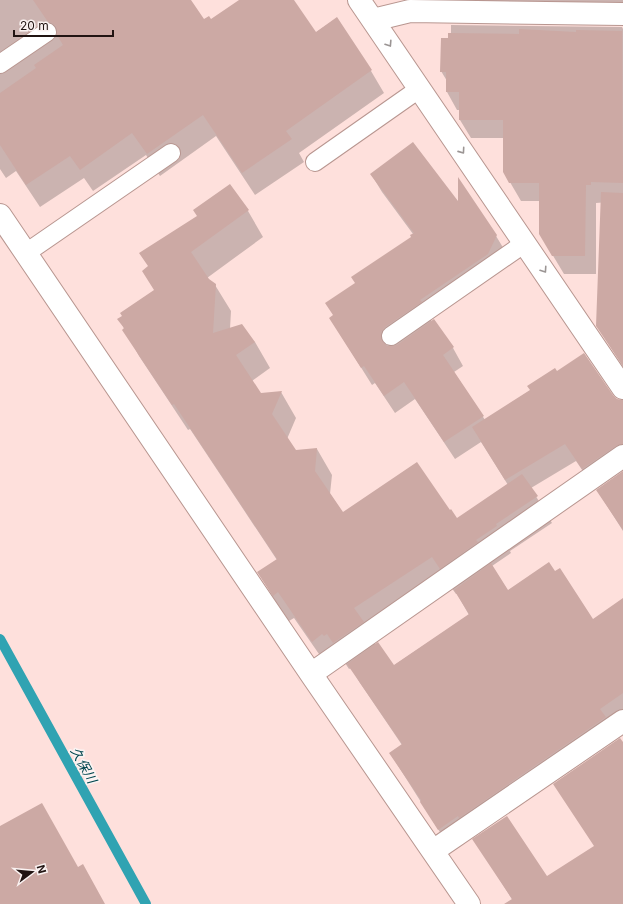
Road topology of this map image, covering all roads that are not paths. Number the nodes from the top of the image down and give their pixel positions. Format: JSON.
{"nodes":[{"id":1,"x":359,"y":0,"type":"edge"},
{"id":2,"x":513,"y":6,"type":"edge"},
{"id":3,"x":623,"y":14,"type":"edge"},
{"id":4,"x":373,"y":20,"type":"junction"},
{"id":5,"x":47,"y":32,"type":"dead end"},
{"id":6,"x":0,"y":64,"type":"edge"},
{"id":7,"x":419,"y":89,"type":"junction"},
{"id":8,"x":171,"y":153,"type":"dead end"},
{"id":9,"x":316,"y":162,"type":"dead end"},
{"id":10,"x":0,"y":215,"type":"edge"},
{"id":11,"x":525,"y":242,"type":"junction"},
{"id":12,"x":26,"y":253,"type":"junction"},
{"id":13,"x":390,"y":336,"type":"dead end"},
{"id":14,"x":623,"y":388,"type":"edge"},
{"id":15,"x":623,"y":456,"type":"edge"},
{"id":16,"x":311,"y":674,"type":"junction"},
{"id":17,"x":623,"y":720,"type":"edge"},
{"id":18,"x":433,"y":851,"type":"junction"},
{"id":19,"x":469,"y":904,"type":"edge"}],
"edges":[{"from":1,"to":4,"type":"street"},
{"from":2,"to":3,"type":"street"},
{"from":2,"to":4,"type":"street"},
{"from":4,"to":7,"type":"street","one_way":true},
{"from":5,"to":6,"type":"lane"},
{"from":7,"to":9,"type":"lane"},
{"from":7,"to":11,"type":"street","one_way":true},
{"from":8,"to":12,"type":"lane"},
{"from":10,"to":12,"type":"street"},
{"from":11,"to":13,"type":"lane"},
{"from":11,"to":14,"type":"street","one_way":true},
{"from":12,"to":16,"type":"street"},
{"from":15,"to":16,"type":"street"},
{"from":16,"to":18,"type":"street"},
{"from":17,"to":18,"type":"street"},
{"from":18,"to":19,"type":"street"}]}
